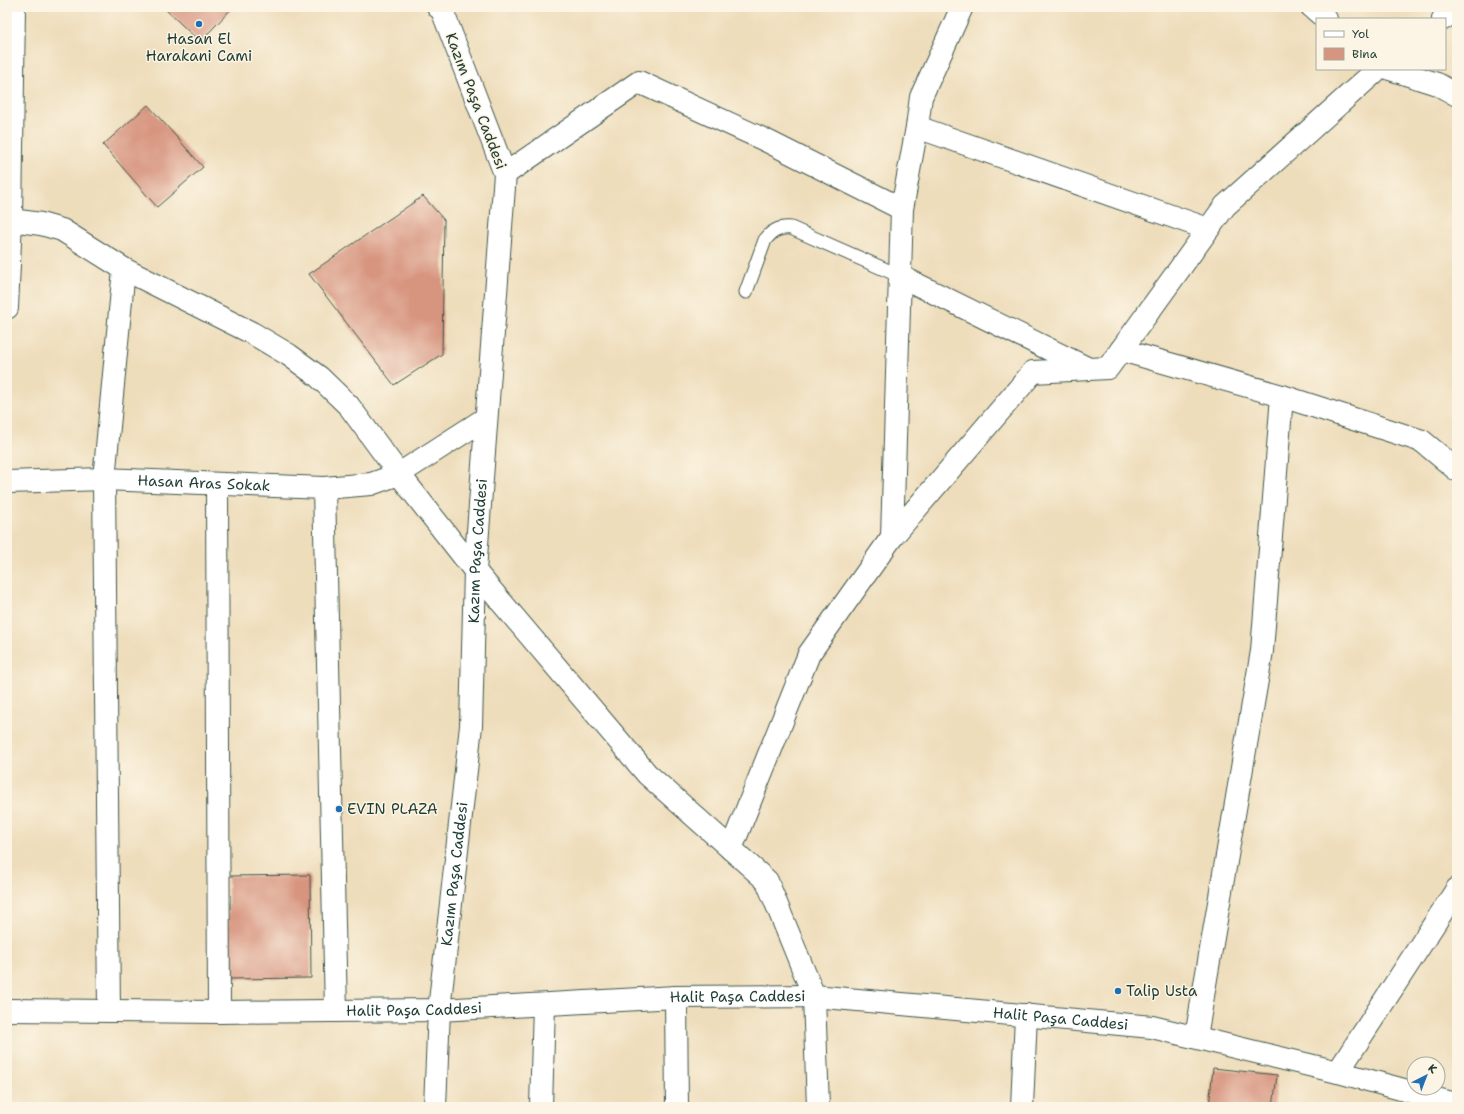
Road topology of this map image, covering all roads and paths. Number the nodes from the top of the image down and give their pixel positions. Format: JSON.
{"nodes":[{"id":1,"x":14,"y":7,"type":"edge"},
{"id":2,"x":438,"y":7,"type":"edge"},
{"id":3,"x":962,"y":7,"type":"edge"},
{"id":4,"x":1312,"y":7,"type":"edge"},
{"id":5,"x":1457,"y":9,"type":"edge"},
{"id":6,"x":1325,"y":18,"type":"edge"},
{"id":7,"x":1444,"y":18,"type":"edge"},
{"id":8,"x":1377,"y":70,"type":"edge"},
{"id":9,"x":1393,"y":70,"type":"edge"},
{"id":10,"x":1457,"y":95,"type":"edge"},
{"id":11,"x":917,"y":127,"type":"junction"},
{"id":12,"x":505,"y":174,"type":"junction"},
{"id":13,"x":902,"y":209,"type":"junction"},
{"id":14,"x":11,"y":220,"type":"junction"},
{"id":15,"x":1208,"y":229,"type":"junction"},
{"id":16,"x":124,"y":269,"type":"junction"},
{"id":17,"x":900,"y":276,"type":"junction"},
{"id":18,"x":746,"y":292,"type":"dead end"},
{"id":19,"x":7,"y":308,"type":"edge"},
{"id":20,"x":1121,"y":350,"type":"junction"},
{"id":21,"x":1088,"y":369,"type":"junction"},
{"id":22,"x":1282,"y":396,"type":"junction"},
{"id":23,"x":486,"y":418,"type":"junction"},
{"id":24,"x":1457,"y":470,"type":"edge"},
{"id":25,"x":399,"y":474,"type":"junction"},
{"id":26,"x":104,"y":479,"type":"junction"},
{"id":27,"x":7,"y":482,"type":"edge"},
{"id":28,"x":217,"y":484,"type":"junction"},
{"id":29,"x":324,"y":488,"type":"junction"},
{"id":30,"x":892,"y":537,"type":"junction"},
{"id":31,"x":474,"y":571,"type":"junction"},
{"id":32,"x":731,"y":849,"type":"junction"},
{"id":33,"x":1457,"y":889,"type":"edge"},
{"id":34,"x":814,"y":996,"type":"junction"},
{"id":35,"x":676,"y":997,"type":"junction"},
{"id":36,"x":544,"y":1005,"type":"junction"},
{"id":37,"x":7,"y":1010,"type":"edge"},
{"id":38,"x":439,"y":1010,"type":"junction"},
{"id":39,"x":109,"y":1011,"type":"junction"},
{"id":40,"x":336,"y":1011,"type":"junction"},
{"id":41,"x":218,"y":1012,"type":"junction"},
{"id":42,"x":1026,"y":1015,"type":"junction"},
{"id":43,"x":1196,"y":1037,"type":"junction"},
{"id":44,"x":1338,"y":1072,"type":"junction"},
{"id":45,"x":1454,"y":1105,"type":"edge"},
{"id":46,"x":435,"y":1107,"type":"edge"},
{"id":47,"x":541,"y":1107,"type":"edge"},
{"id":48,"x":677,"y":1107,"type":"edge"},
{"id":49,"x":818,"y":1107,"type":"edge"},
{"id":50,"x":1022,"y":1107,"type":"edge"}],
"edges":[{"from":1,"to":14,"type":"street"},
{"from":2,"to":12,"type":"street","name":"Kazım Paşa Caddesi"},
{"from":3,"to":11,"type":"street"},
{"from":4,"to":6,"type":"street"},
{"from":5,"to":7,"type":"street"},
{"from":8,"to":15,"type":"street"},
{"from":9,"to":10,"type":"street"},
{"from":11,"to":13,"type":"street"},
{"from":11,"to":15,"type":"street"},
{"from":12,"to":13,"type":"street"},
{"from":12,"to":23,"type":"street","name":"Kazım Paşa Caddesi"},
{"from":13,"to":17,"type":"street"},
{"from":14,"to":16,"type":"street"},
{"from":14,"to":19,"type":"street"},
{"from":15,"to":20,"type":"street"},
{"from":16,"to":25,"type":"street"},
{"from":16,"to":26,"type":"street"},
{"from":17,"to":18,"type":"lane"},
{"from":17,"to":21,"type":"street"},
{"from":17,"to":30,"type":"street"},
{"from":20,"to":21,"type":"street"},
{"from":20,"to":22,"type":"street"},
{"from":21,"to":30,"type":"street"},
{"from":22,"to":24,"type":"street"},
{"from":22,"to":43,"type":"street"},
{"from":23,"to":25,"type":"street","name":"Hasan Aras Sokak"},
{"from":23,"to":31,"type":"street","name":"Kazım Paşa Caddesi"},
{"from":25,"to":29,"type":"street","name":"Hasan Aras Sokak"},
{"from":25,"to":31,"type":"street"},
{"from":26,"to":27,"type":"street","name":"Hasan Aras Sokak"},
{"from":26,"to":28,"type":"street","name":"Hasan Aras Sokak"},
{"from":26,"to":39,"type":"street"},
{"from":28,"to":29,"type":"street","name":"Hasan Aras Sokak"},
{"from":28,"to":41,"type":"street"},
{"from":29,"to":40,"type":"street"},
{"from":30,"to":32,"type":"street"},
{"from":31,"to":32,"type":"street"},
{"from":31,"to":38,"type":"street","name":"Kazım Paşa Caddesi"},
{"from":32,"to":34,"type":"street"},
{"from":33,"to":44,"type":"street"},
{"from":34,"to":35,"type":"street","name":"Halit Paşa Caddesi"},
{"from":34,"to":42,"type":"street","name":"Halit Paşa Caddesi"},
{"from":34,"to":49,"type":"street"},
{"from":35,"to":36,"type":"street","name":"Halit Paşa Caddesi"},
{"from":35,"to":48,"type":"street"},
{"from":36,"to":38,"type":"street","name":"Halit Paşa Caddesi"},
{"from":36,"to":47,"type":"street"},
{"from":37,"to":39,"type":"street","name":"Halit Paşa Caddesi"},
{"from":38,"to":40,"type":"street","name":"Halit Paşa Caddesi"},
{"from":38,"to":46,"type":"street","name":"Kazım Paşa Caddesi"},
{"from":39,"to":41,"type":"street","name":"Halit Paşa Caddesi"},
{"from":40,"to":41,"type":"street","name":"Halit Paşa Caddesi"},
{"from":42,"to":43,"type":"street","name":"Halit Paşa Caddesi"},
{"from":42,"to":50,"type":"street"},
{"from":43,"to":44,"type":"street","name":"Halit Paşa Caddesi"},
{"from":44,"to":45,"type":"street","name":"Halit Paşa Caddesi"}]}
